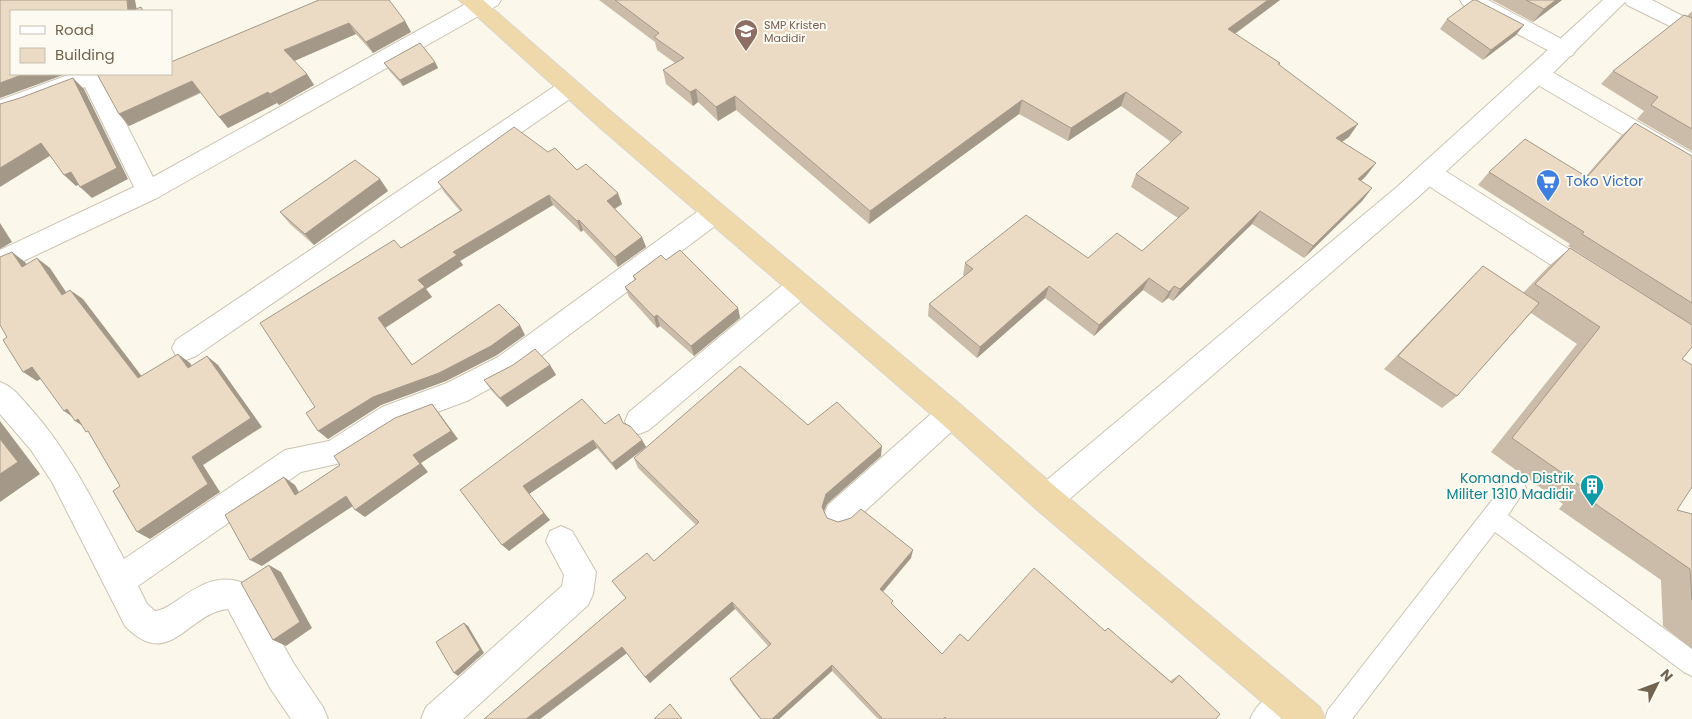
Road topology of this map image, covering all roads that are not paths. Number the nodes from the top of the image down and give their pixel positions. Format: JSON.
{"nodes":[{"id":1,"x":1471,"y":0,"type":"edge"},
{"id":2,"x":1616,"y":0,"type":"edge"},
{"id":3,"x":1636,"y":0,"type":"edge"},
{"id":4,"x":480,"y":2,"type":"edge"},
{"id":5,"x":1692,"y":30,"type":"edge"},
{"id":6,"x":1565,"y":50,"type":"junction"},
{"id":7,"x":1540,"y":75,"type":"junction"},
{"id":8,"x":569,"y":88,"type":"junction"},
{"id":9,"x":0,"y":108,"type":"edge"},
{"id":10,"x":1692,"y":164,"type":"edge"},
{"id":11,"x":1430,"y":174,"type":"junction"},
{"id":12,"x":148,"y":191,"type":"junction"},
{"id":13,"x":714,"y":213,"type":"junction"},
{"id":14,"x":0,"y":262,"type":"edge"},
{"id":15,"x":800,"y":286,"type":"junction"},
{"id":16,"x":1610,"y":289,"type":"edge"},
{"id":17,"x":186,"y":348,"type":"dead end"},
{"id":18,"x":0,"y":394,"type":"edge"},
{"id":19,"x":951,"y":414,"type":"junction"},
{"id":20,"x":639,"y":421,"type":"dead end"},
{"id":21,"x":1515,"y":488,"type":"dead end"},
{"id":22,"x":1047,"y":499,"type":"junction"},
{"id":23,"x":839,"y":515,"type":"dead end"},
{"id":24,"x":1493,"y":518,"type":"junction"},
{"id":25,"x":561,"y":542,"type":"dead end"},
{"id":26,"x":119,"y":581,"type":"junction"},
{"id":27,"x":1692,"y":664,"type":"edge"},
{"id":28,"x":1284,"y":698,"type":"junction"},
{"id":29,"x":311,"y":719,"type":"edge"},
{"id":30,"x":438,"y":719,"type":"edge"},
{"id":31,"x":1262,"y":719,"type":"edge"},
{"id":32,"x":1308,"y":719,"type":"edge"},
{"id":33,"x":1337,"y":719,"type":"edge"}],
"edges":[{"from":1,"to":6,"type":"street"},
{"from":2,"to":6,"type":"street"},
{"from":3,"to":5,"type":"street"},
{"from":4,"to":8,"type":"highway"},
{"from":4,"to":12,"type":"street"},
{"from":6,"to":7,"type":"street"},
{"from":7,"to":10,"type":"street"},
{"from":7,"to":11,"type":"street"},
{"from":8,"to":13,"type":"highway"},
{"from":8,"to":17,"type":"street"},
{"from":9,"to":12,"type":"street"},
{"from":11,"to":16,"type":"street"},
{"from":11,"to":22,"type":"street"},
{"from":12,"to":14,"type":"street"},
{"from":13,"to":15,"type":"highway"},
{"from":13,"to":26,"type":"street"},
{"from":15,"to":19,"type":"highway"},
{"from":15,"to":20,"type":"street"},
{"from":18,"to":26,"type":"street"},
{"from":19,"to":22,"type":"highway"},
{"from":19,"to":23,"type":"street"},
{"from":21,"to":24,"type":"lane"},
{"from":22,"to":28,"type":"highway"},
{"from":24,"to":27,"type":"lane"},
{"from":24,"to":33,"type":"lane"},
{"from":25,"to":30,"type":"street"},
{"from":26,"to":29,"type":"street"},
{"from":28,"to":31,"type":"lane"},
{"from":28,"to":32,"type":"highway"}]}
